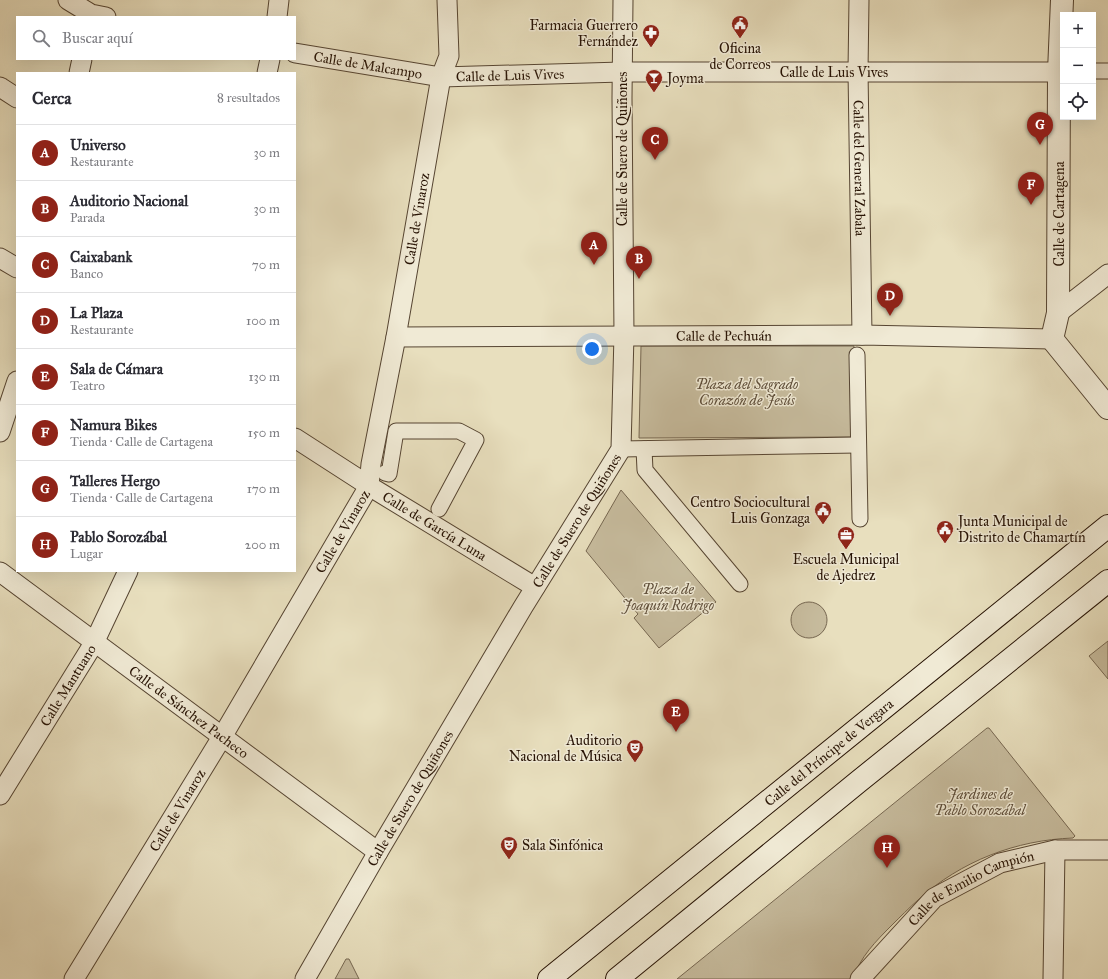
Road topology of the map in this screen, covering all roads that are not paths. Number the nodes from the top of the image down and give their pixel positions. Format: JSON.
{"nodes":[{"id":1,"x":68,"y":0,"type":"edge"},
{"id":2,"x":280,"y":0,"type":"edge"},
{"id":3,"x":447,"y":0,"type":"edge"},
{"id":4,"x":623,"y":0,"type":"edge"},
{"id":5,"x":859,"y":0,"type":"edge"},
{"id":6,"x":1062,"y":0,"type":"edge"},
{"id":7,"x":95,"y":12,"type":"edge"},
{"id":8,"x":277,"y":16,"type":"edge"},
{"id":9,"x":1061,"y":48,"type":"edge"},
{"id":10,"x":296,"y":53,"type":"edge"},
{"id":11,"x":82,"y":60,"type":"edge"},
{"id":12,"x":270,"y":60,"type":"edge"},
{"id":13,"x":858,"y":71,"type":"junction"},
{"id":14,"x":1108,"y":71,"type":"edge"},
{"id":15,"x":79,"y":72,"type":"edge"},
{"id":16,"x":267,"y":72,"type":"edge"},
{"id":17,"x":622,"y":72,"type":"junction"},
{"id":18,"x":1060,"y":72,"type":"edge"},
{"id":19,"x":1096,"y":72,"type":"edge"},
{"id":20,"x":441,"y":77,"type":"junction"},
{"id":21,"x":1061,"y":84,"type":"edge"},
{"id":22,"x":0,"y":87,"type":"edge"},
{"id":23,"x":16,"y":97,"type":"edge"},
{"id":24,"x":0,"y":258,"type":"edge"},
{"id":25,"x":16,"y":267,"type":"edge"},
{"id":26,"x":1108,"y":274,"type":"edge"},
{"id":27,"x":1058,"y":313,"type":"junction"},
{"id":28,"x":624,"y":335,"type":"junction"},
{"id":29,"x":862,"y":335,"type":"junction"},
{"id":30,"x":396,"y":337,"type":"junction"},
{"id":31,"x":1052,"y":339,"type":"junction"},
{"id":32,"x":857,"y":355,"type":"dead end"},
{"id":33,"x":16,"y":384,"type":"edge"},
{"id":34,"x":1108,"y":408,"type":"edge"},
{"id":35,"x":0,"y":432,"type":"edge"},
{"id":36,"x":296,"y":439,"type":"edge"},
{"id":37,"x":858,"y":445,"type":"junction"},
{"id":38,"x":621,"y":449,"type":"junction"},
{"id":39,"x":644,"y":449,"type":"junction"},
{"id":40,"x":385,"y":472,"type":"dead end"},
{"id":41,"x":369,"y":486,"type":"junction"},
{"id":42,"x":439,"y":509,"type":"dead end"},
{"id":43,"x":860,"y":519,"type":"dead end"},
{"id":44,"x":1108,"y":526,"type":"edge"},
{"id":45,"x":0,"y":572,"type":"edge"},
{"id":46,"x":128,"y":572,"type":"edge"},
{"id":47,"x":1108,"y":580,"type":"edge"},
{"id":48,"x":740,"y":584,"type":"dead end"},
{"id":49,"x":535,"y":587,"type":"junction"},
{"id":50,"x":94,"y":643,"type":"junction"},
{"id":51,"x":222,"y":738,"type":"junction"},
{"id":52,"x":0,"y":795,"type":"edge"},
{"id":53,"x":1055,"y":850,"type":"junction"},
{"id":54,"x":1108,"y":850,"type":"edge"},
{"id":55,"x":378,"y":852,"type":"junction"},
{"id":56,"x":74,"y":979,"type":"edge"},
{"id":57,"x":305,"y":979,"type":"edge"},
{"id":58,"x":549,"y":979,"type":"edge"},
{"id":59,"x":617,"y":979,"type":"edge"},
{"id":60,"x":860,"y":979,"type":"edge"},
{"id":61,"x":1053,"y":979,"type":"edge"}],
"edges":[{"from":1,"to":7,"type":"street"},
{"from":2,"to":8,"type":"street"},
{"from":3,"to":20,"type":"street","name":"Calle de Vinaroz"},
{"from":4,"to":17,"type":"street","name":"Calle de Suero de Quiñones"},
{"from":5,"to":13,"type":"street","name":"Calle del General Zabala"},
{"from":6,"to":9,"type":"main road","name":"Calle de Cartagena"},
{"from":10,"to":20,"type":"street","name":"Calle de Malcampo"},
{"from":11,"to":15,"type":"street"},
{"from":12,"to":16,"type":"street"},
{"from":13,"to":17,"type":"street","name":"Calle de Luis Vives"},
{"from":13,"to":18,"type":"street","name":"Calle de Luis Vives"},
{"from":13,"to":29,"type":"street","name":"Calle del General Zabala"},
{"from":14,"to":19,"type":"street"},
{"from":17,"to":20,"type":"street","name":"Calle de Luis Vives"},
{"from":17,"to":28,"type":"street","name":"Calle de Suero de Quiñones"},
{"from":20,"to":30,"type":"street","name":"Calle de Vinaroz"},
{"from":21,"to":27,"type":"main road","name":"Calle de Cartagena"},
{"from":22,"to":23,"type":"street"},
{"from":24,"to":25,"type":"street"},
{"from":26,"to":27,"type":"street"},
{"from":27,"to":31,"type":"main road","name":"Calle de Cartagena"},
{"from":28,"to":29,"type":"street","name":"Calle de Pechuán"},
{"from":28,"to":30,"type":"street","name":"Calle de Pechuán"},
{"from":28,"to":38,"type":"street","name":"Calle de Suero de Quiñones"},
{"from":29,"to":31,"type":"street","name":"Calle de Pechuán"},
{"from":30,"to":41,"type":"street","name":"Calle de Vinaroz"},
{"from":31,"to":34,"type":"main road"},
{"from":32,"to":37,"type":"street"},
{"from":33,"to":35,"type":"street"},
{"from":36,"to":41,"type":"street","name":"Calle de García Luna"},
{"from":37,"to":39,"type":"street"},
{"from":37,"to":43,"type":"street"},
{"from":38,"to":39,"type":"street"},
{"from":38,"to":49,"type":"street","name":"Calle de Suero de Quiñones"},
{"from":39,"to":48,"type":"street"},
{"from":40,"to":42,"type":"street"},
{"from":41,"to":49,"type":"street","name":"Calle de García Luna"},
{"from":41,"to":51,"type":"street","name":"Calle de Vinaroz"},
{"from":44,"to":58,"type":"main road","name":"Calle del Príncipe de Vergara"},
{"from":45,"to":50,"type":"street","name":"Calle de Sánchez Pacheco"},
{"from":46,"to":50,"type":"street","name":"Calle Mantuano"},
{"from":47,"to":59,"type":"main road"},
{"from":49,"to":55,"type":"street","name":"Calle de Suero de Quiñones"},
{"from":50,"to":51,"type":"street","name":"Calle de Sánchez Pacheco"},
{"from":50,"to":52,"type":"street","name":"Calle Mantuano"},
{"from":51,"to":55,"type":"street","name":"Calle de Sánchez Pacheco"},
{"from":51,"to":56,"type":"street","name":"Calle de Vinaroz"},
{"from":53,"to":54,"type":"street","name":"Calle de Emilio Campión"},
{"from":53,"to":60,"type":"street","name":"Calle de Emilio Campión"},
{"from":53,"to":61,"type":"street"},
{"from":55,"to":57,"type":"street","name":"Calle de Suero de Quiñones"}]}
